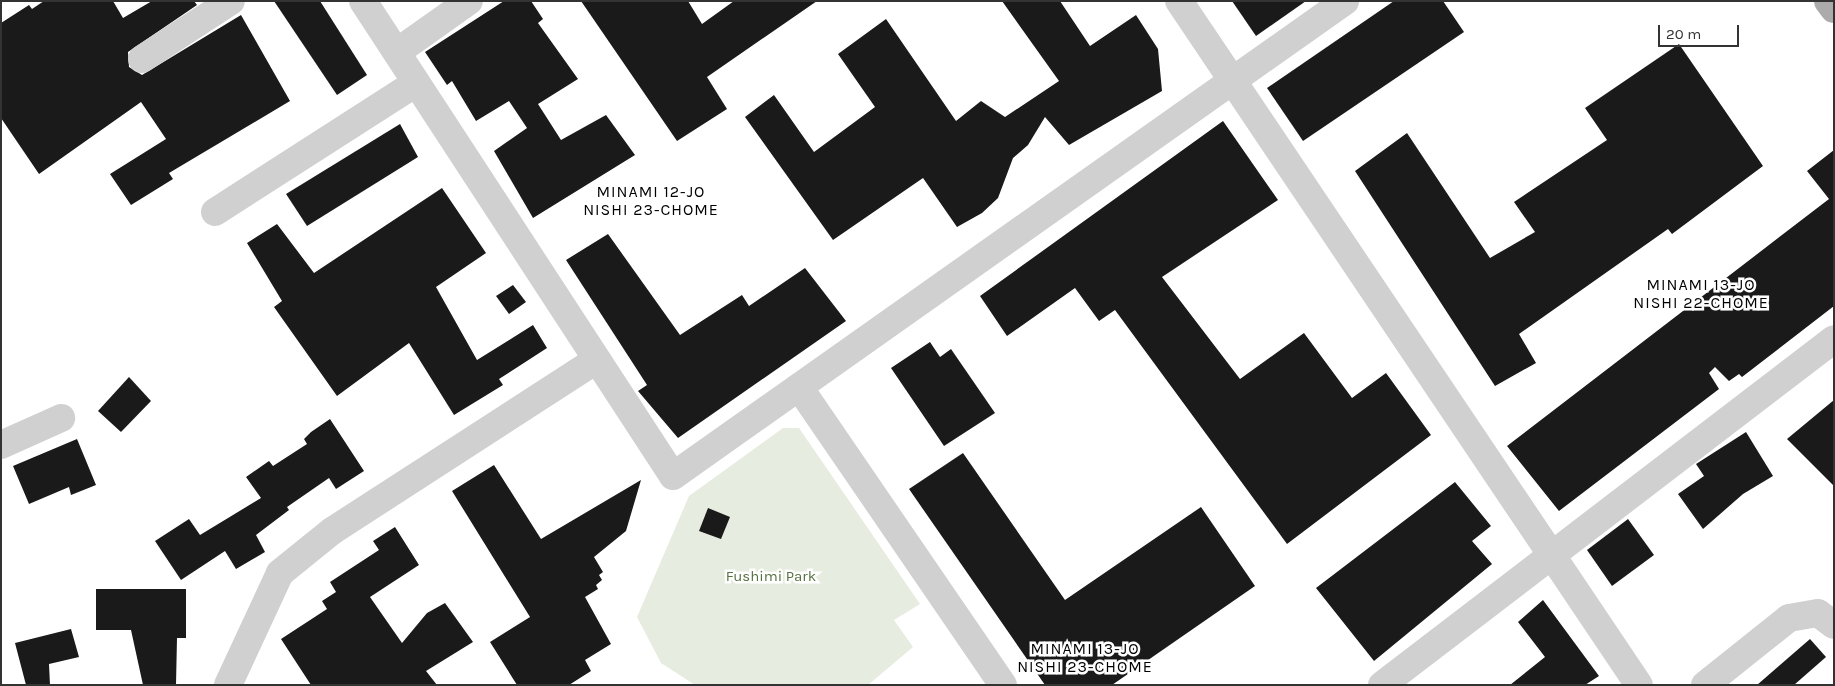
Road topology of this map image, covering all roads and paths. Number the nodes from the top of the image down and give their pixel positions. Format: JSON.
{"nodes":[{"id":1,"x":231,"y":1,"type":"edge"},
{"id":2,"x":363,"y":1,"type":"edge"},
{"id":3,"x":469,"y":1,"type":"edge"},
{"id":4,"x":1179,"y":1,"type":"edge"},
{"id":5,"x":1345,"y":1,"type":"edge"},
{"id":6,"x":1828,"y":1,"type":"edge"},
{"id":7,"x":1834,"y":9,"type":"edge"},
{"id":8,"x":397,"y":52,"type":"junction"},
{"id":9,"x":142,"y":59,"type":"dead end"},
{"id":10,"x":1233,"y":81,"type":"junction"},
{"id":11,"x":416,"y":83,"type":"junction"},
{"id":12,"x":215,"y":212,"type":"dead end"},
{"id":13,"x":1834,"y":339,"type":"edge"},
{"id":14,"x":595,"y":361,"type":"junction"},
{"id":15,"x":799,"y":387,"type":"junction"},
{"id":16,"x":61,"y":418,"type":"dead end"},
{"id":17,"x":1,"y":445,"type":"edge"},
{"id":18,"x":1551,"y":555,"type":"junction"},
{"id":19,"x":1834,"y":625,"type":"edge"},
{"id":20,"x":228,"y":685,"type":"edge"},
{"id":21,"x":1003,"y":685,"type":"edge"},
{"id":22,"x":1382,"y":685,"type":"edge"},
{"id":23,"x":1639,"y":685,"type":"edge"},
{"id":24,"x":1705,"y":685,"type":"edge"}],
"edges":[{"from":1,"to":9,"type":"street"},
{"from":2,"to":8,"type":"street"},
{"from":3,"to":8,"type":"street"},
{"from":4,"to":10,"type":"street"},
{"from":5,"to":10,"type":"street"},
{"from":6,"to":7,"type":"main road"},
{"from":8,"to":11,"type":"street"},
{"from":10,"to":15,"type":"street"},
{"from":10,"to":18,"type":"street"},
{"from":11,"to":12,"type":"street"},
{"from":11,"to":14,"type":"street"},
{"from":13,"to":18,"type":"street"},
{"from":14,"to":15,"type":"street"},
{"from":14,"to":20,"type":"street"},
{"from":15,"to":21,"type":"street"},
{"from":16,"to":17,"type":"street"},
{"from":18,"to":22,"type":"street"},
{"from":18,"to":23,"type":"street"},
{"from":19,"to":24,"type":"street"}]}
